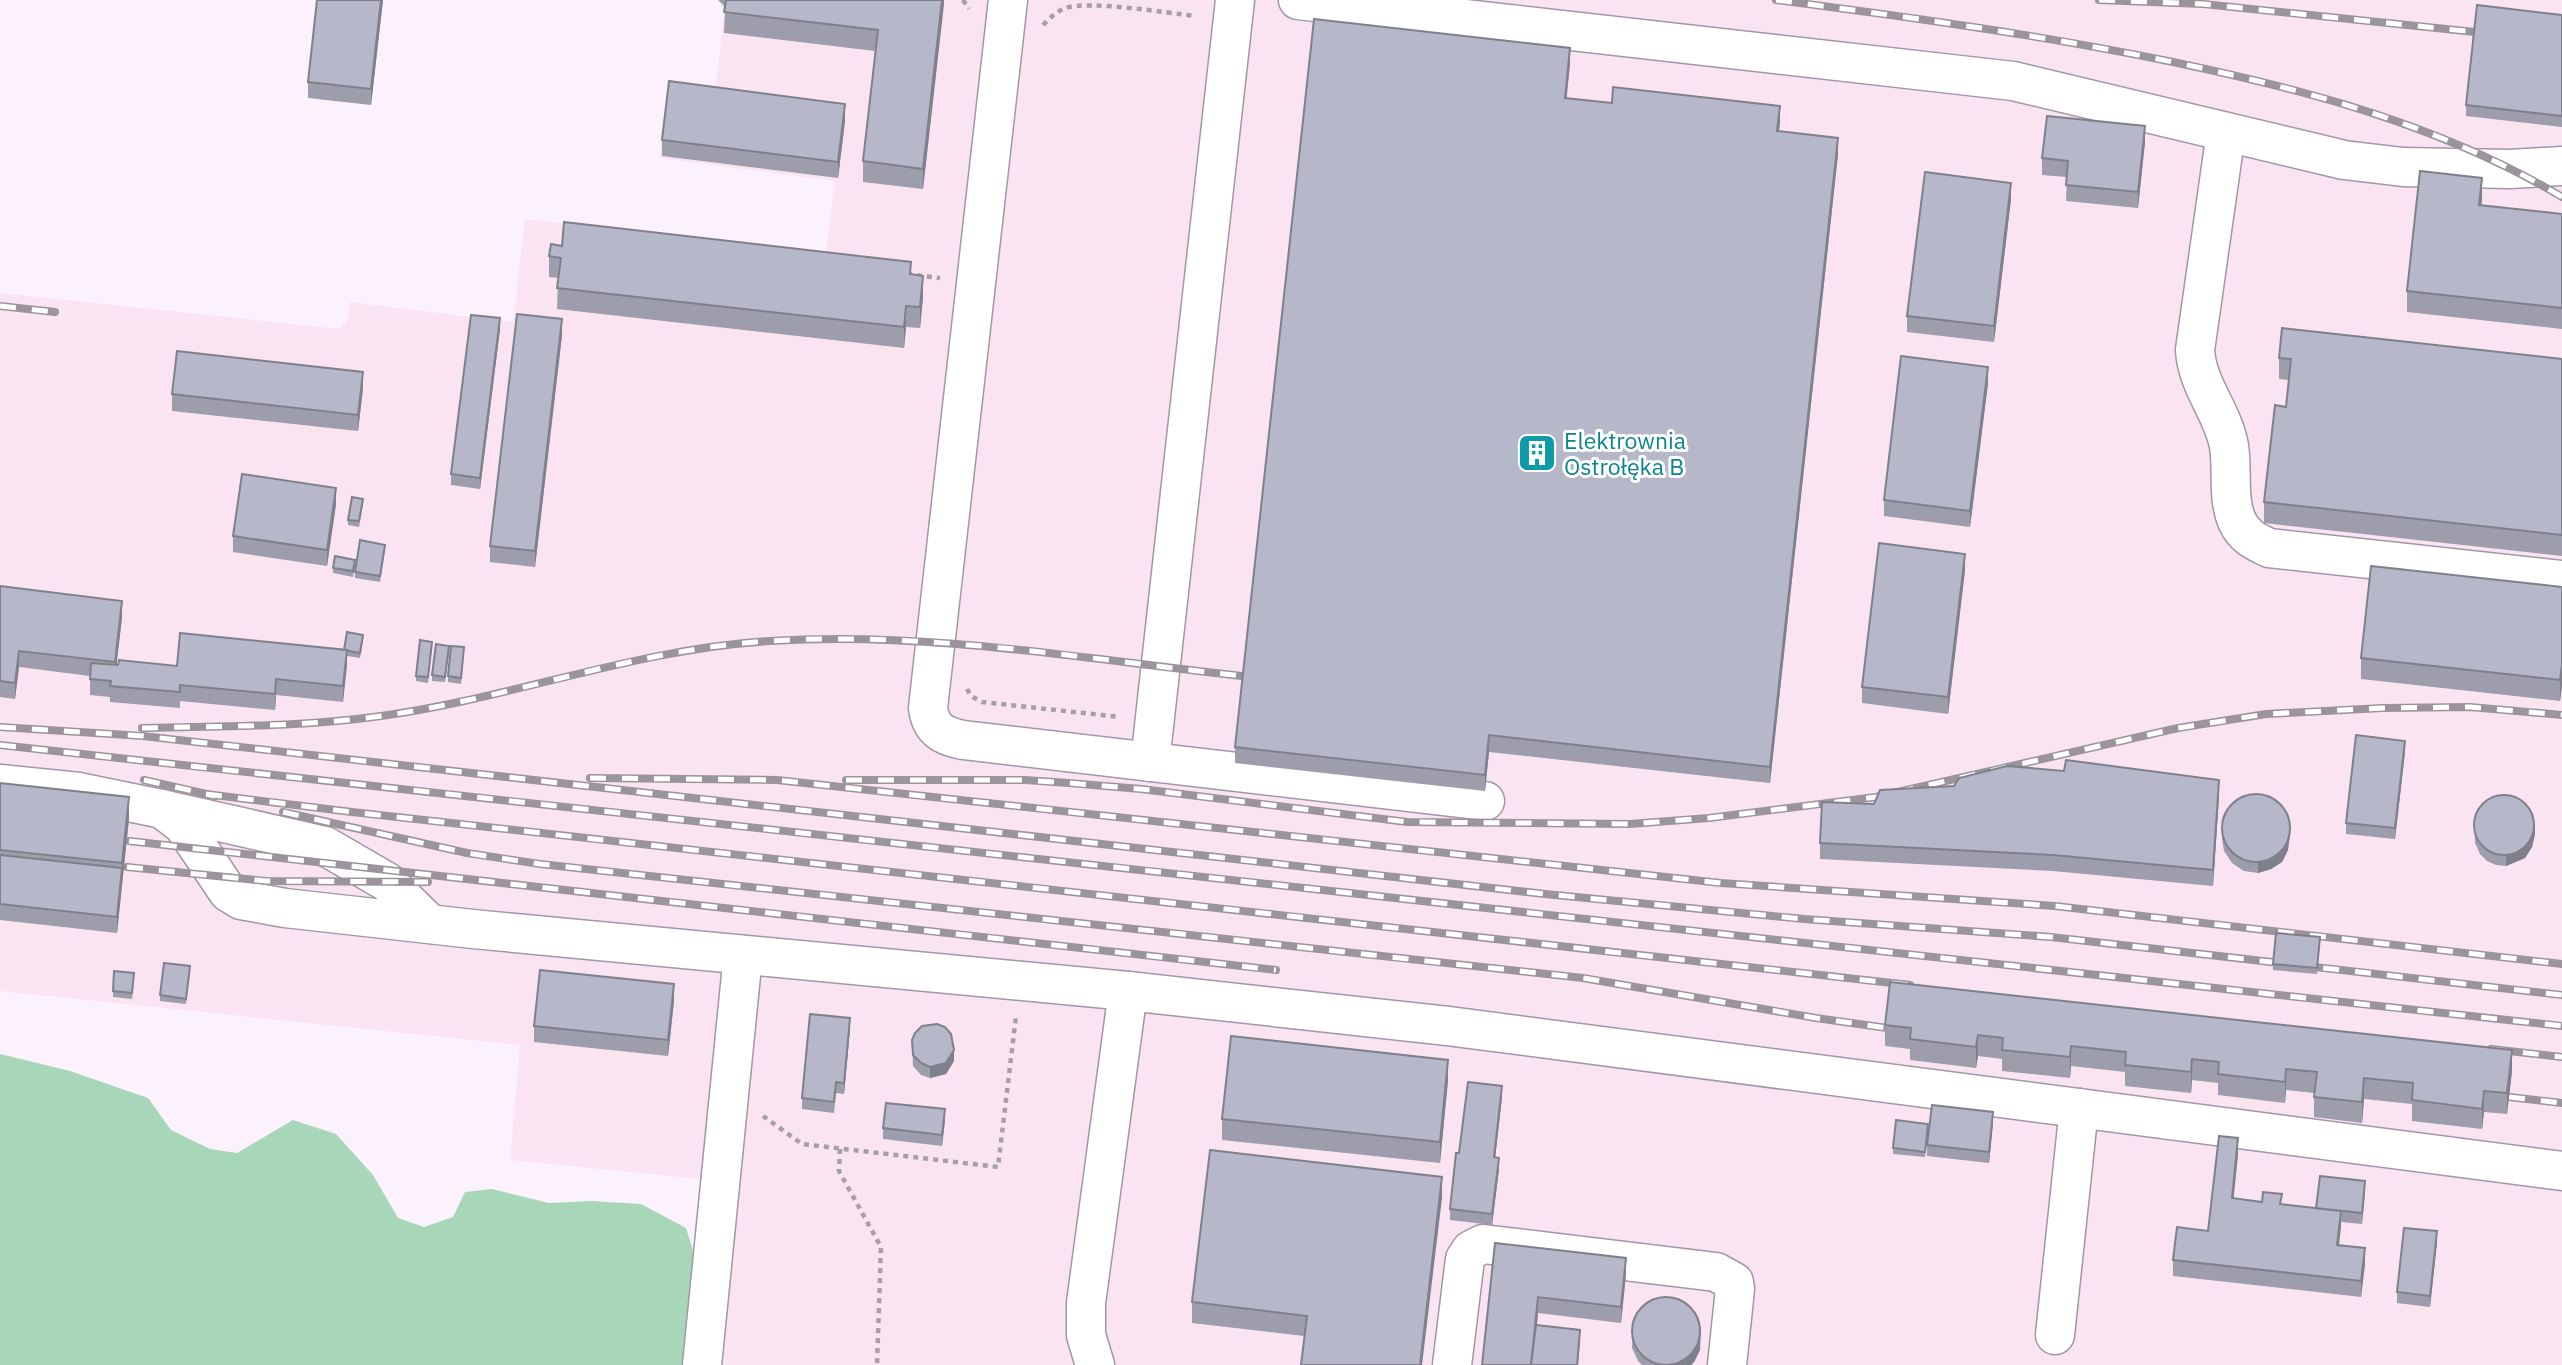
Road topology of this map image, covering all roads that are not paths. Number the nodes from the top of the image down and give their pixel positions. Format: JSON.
{"nodes":[{"id":1,"x":1008,"y":0,"type":"edge"},
{"id":2,"x":1298,"y":0,"type":"edge"},
{"id":3,"x":1234,"y":10,"type":"edge"},
{"id":4,"x":2226,"y":132,"type":"junction"},
{"id":5,"x":2562,"y":166,"type":"edge"},
{"id":6,"x":2562,"y":580,"type":"edge"},
{"id":7,"x":1150,"y":762,"type":"junction"},
{"id":8,"x":0,"y":783,"type":"edge"},
{"id":9,"x":1485,"y":801,"type":"edge"},
{"id":10,"x":162,"y":809,"type":"junction"},
{"id":11,"x":430,"y":925,"type":"junction"},
{"id":12,"x":743,"y":955,"type":"junction"},
{"id":13,"x":1128,"y":990,"type":"junction"},
{"id":14,"x":2079,"y":1108,"type":"junction"},
{"id":15,"x":2562,"y":1171,"type":"edge"},
{"id":16,"x":2055,"y":1335,"type":"dead end"},
{"id":17,"x":702,"y":1365,"type":"edge"},
{"id":18,"x":1095,"y":1365,"type":"edge"},
{"id":19,"x":1452,"y":1365,"type":"edge"},
{"id":20,"x":1727,"y":1365,"type":"edge"}],
"edges":[{"from":1,"to":7,"type":"lane"},
{"from":2,"to":4,"type":"lane"},
{"from":3,"to":7,"type":"lane"},
{"from":4,"to":5,"type":"lane"},
{"from":4,"to":6,"type":"lane"},
{"from":7,"to":9,"type":"lane"},
{"from":8,"to":10,"type":"lane"},
{"from":10,"to":11,"type":"lane"},
{"from":10,"to":11,"type":"lane"},
{"from":11,"to":12,"type":"lane"},
{"from":12,"to":13,"type":"lane"},
{"from":12,"to":17,"type":"lane"},
{"from":13,"to":14,"type":"lane"},
{"from":13,"to":18,"type":"lane"},
{"from":14,"to":15,"type":"lane"},
{"from":14,"to":16,"type":"lane"},
{"from":19,"to":20,"type":"lane"}]}
